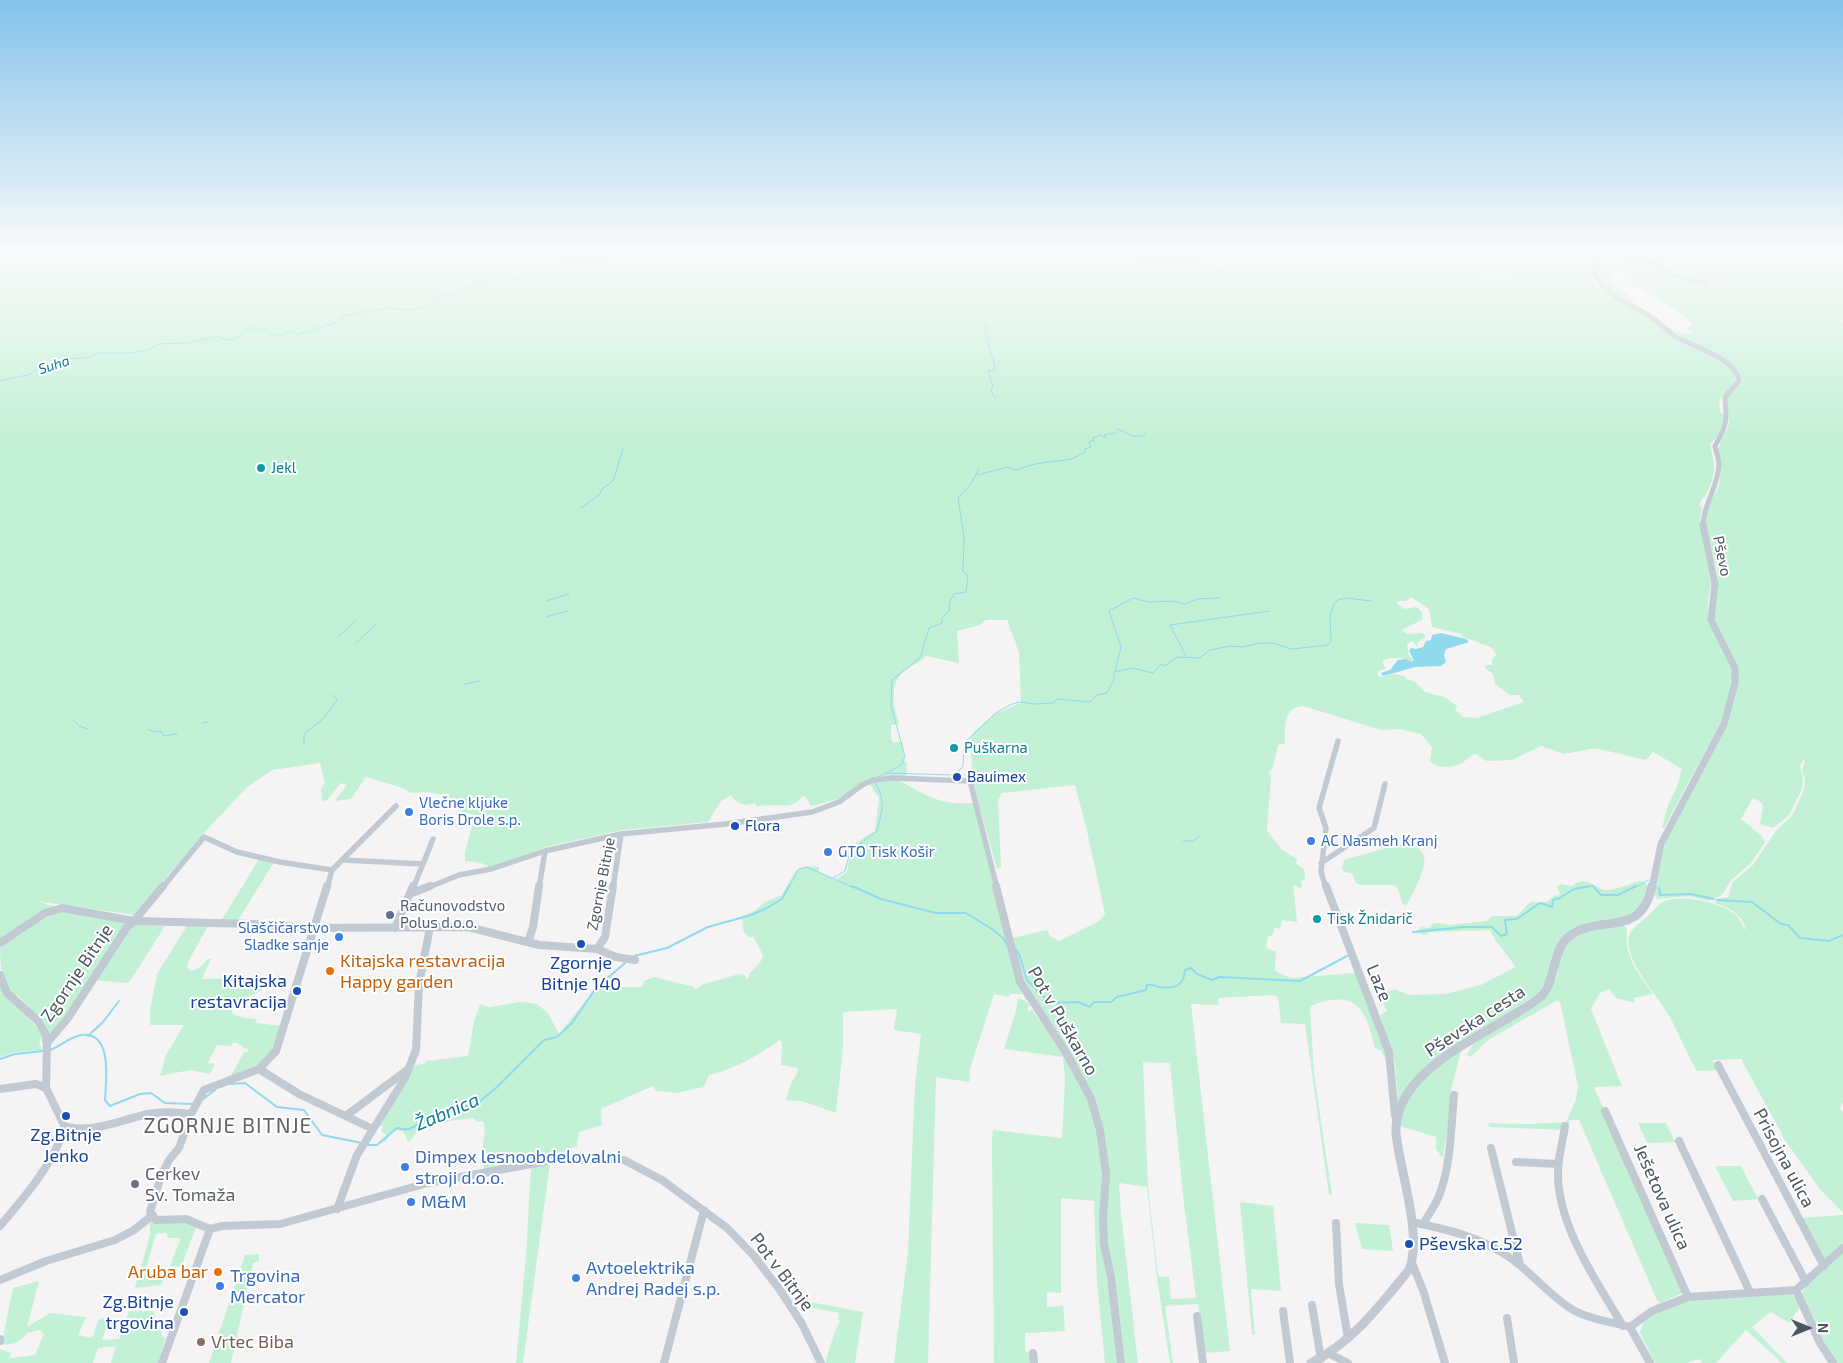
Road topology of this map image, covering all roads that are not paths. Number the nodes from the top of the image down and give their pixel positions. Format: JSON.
{"nodes":[{"id":1,"x":1650,"y":316,"type":"edge"},
{"id":2,"x":1338,"y":741,"type":"dead end"},
{"id":3,"x":879,"y":779,"type":"joint"},
{"id":4,"x":1385,"y":784,"type":"dead end"},
{"id":5,"x":396,"y":806,"type":"dead end"},
{"id":6,"x":621,"y":834,"type":"junction"},
{"id":7,"x":434,"y":838,"type":"dead end"},
{"id":8,"x":545,"y":851,"type":"junction"},
{"id":9,"x":344,"y":860,"type":"junction"},
{"id":10,"x":1321,"y":863,"type":"junction"},
{"id":11,"x":423,"y":864,"type":"junction"},
{"id":12,"x":332,"y":870,"type":"junction"},
{"id":13,"x":410,"y":894,"type":"junction"},
{"id":14,"x":134,"y":921,"type":"junction"},
{"id":15,"x":1628,"y":921,"type":"joint"},
{"id":16,"x":430,"y":927,"type":"junction"},
{"id":17,"x":314,"y":928,"type":"junction"},
{"id":18,"x":395,"y":928,"type":"junction"},
{"id":19,"x":528,"y":942,"type":"junction"},
{"id":20,"x":0,"y":943,"type":"edge"},
{"id":21,"x":597,"y":949,"type":"junction"},
{"id":22,"x":635,"y":960,"type":"dead end"},
{"id":23,"x":0,"y":975,"type":"edge"},
{"id":24,"x":46,"y":1045,"type":"junction"},
{"id":25,"x":1718,"y":1065,"type":"dead end"},
{"id":26,"x":409,"y":1069,"type":"junction"},
{"id":27,"x":258,"y":1070,"type":"junction"},
{"id":28,"x":46,"y":1088,"type":"junction"},
{"id":29,"x":0,"y":1089,"type":"edge"},
{"id":30,"x":1454,"y":1095,"type":"dead end"},
{"id":31,"x":192,"y":1111,"type":"junction"},
{"id":32,"x":1606,"y":1111,"type":"dead end"},
{"id":33,"x":346,"y":1115,"type":"junction"},
{"id":34,"x":1396,"y":1118,"type":"junction"},
{"id":35,"x":1565,"y":1126,"type":"dead end"},
{"id":36,"x":65,"y":1127,"type":"junction"},
{"id":37,"x":373,"y":1129,"type":"junction"},
{"id":38,"x":1679,"y":1141,"type":"dead end"},
{"id":39,"x":1491,"y":1148,"type":"dead end"},
{"id":40,"x":1516,"y":1162,"type":"dead end"},
{"id":41,"x":1560,"y":1164,"type":"junction"},
{"id":42,"x":1762,"y":1199,"type":"dead end"},
{"id":43,"x":337,"y":1209,"type":"junction"},
{"id":44,"x":704,"y":1210,"type":"junction"},
{"id":45,"x":152,"y":1216,"type":"junction"},
{"id":46,"x":1336,"y":1223,"type":"dead end"},
{"id":47,"x":1418,"y":1223,"type":"junction"},
{"id":48,"x":0,"y":1226,"type":"edge"},
{"id":49,"x":210,"y":1229,"type":"junction"},
{"id":50,"x":1843,"y":1248,"type":"edge"},
{"id":51,"x":1412,"y":1263,"type":"junction"},
{"id":52,"x":1520,"y":1265,"type":"junction"},
{"id":53,"x":1824,"y":1266,"type":"junction"},
{"id":54,"x":0,"y":1280,"type":"edge"},
{"id":55,"x":1806,"y":1282,"type":"junction"},
{"id":56,"x":1796,"y":1290,"type":"junction"},
{"id":57,"x":1750,"y":1292,"type":"junction"},
{"id":58,"x":1688,"y":1297,"type":"junction"},
{"id":59,"x":1312,"y":1305,"type":"dead end"},
{"id":60,"x":1282,"y":1311,"type":"dead end"},
{"id":61,"x":1197,"y":1316,"type":"dead end"},
{"id":62,"x":1508,"y":1318,"type":"dead end"},
{"id":63,"x":1626,"y":1326,"type":"junction"},
{"id":64,"x":1348,"y":1338,"type":"junction"},
{"id":65,"x":1033,"y":1353,"type":"dead end"},
{"id":66,"x":1321,"y":1359,"type":"edge"},
{"id":67,"x":162,"y":1363,"type":"edge"},
{"id":68,"x":664,"y":1363,"type":"edge"},
{"id":69,"x":821,"y":1363,"type":"edge"},
{"id":70,"x":1034,"y":1363,"type":"edge"},
{"id":71,"x":1121,"y":1363,"type":"edge"},
{"id":72,"x":1203,"y":1363,"type":"edge"},
{"id":73,"x":1290,"y":1363,"type":"edge"},
{"id":74,"x":1348,"y":1363,"type":"edge"},
{"id":75,"x":1445,"y":1363,"type":"edge"},
{"id":76,"x":1514,"y":1363,"type":"edge"},
{"id":77,"x":1650,"y":1363,"type":"edge"},
{"id":78,"x":1833,"y":1363,"type":"edge"}],
"edges":[{"from":1,"to":15,"type":"street","name":"Pševo"},
{"from":2,"to":10,"type":"street","name":"Laze"},
{"from":3,"to":6,"type":"street","name":"Zgornje Bitnje"},
{"from":3,"to":71,"type":"street","name":"Pot v Puškarno"},
{"from":4,"to":10,"type":"street"},
{"from":5,"to":9,"type":"street"},
{"from":6,"to":8,"type":"street"},
{"from":6,"to":21,"type":"street","name":"Zgornje Bitnje"},
{"from":7,"to":11,"type":"street"},
{"from":8,"to":13,"type":"street"},
{"from":8,"to":19,"type":"street"},
{"from":9,"to":11,"type":"street"},
{"from":9,"to":12,"type":"street"},
{"from":10,"to":34,"type":"street","name":"Laze"},
{"from":11,"to":13,"type":"street"},
{"from":12,"to":14,"type":"street","name":"Zgornje Bitnje"},
{"from":12,"to":17,"type":"street"},
{"from":13,"to":18,"type":"street"},
{"from":14,"to":17,"type":"street","name":"Zgornje Bitnje"},
{"from":14,"to":20,"type":"street","name":"Zgornje Bitnje"},
{"from":14,"to":24,"type":"street","name":"Zgornje Bitnje"},
{"from":15,"to":34,"type":"street","name":"Pševska cesta"},
{"from":16,"to":18,"type":"street","name":"Zgornje Bitnje"},
{"from":16,"to":19,"type":"street","name":"Zgornje Bitnje"},
{"from":16,"to":26,"type":"street"},
{"from":17,"to":18,"type":"street","name":"Zgornje Bitnje"},
{"from":17,"to":27,"type":"street"},
{"from":19,"to":21,"type":"street","name":"Zgornje Bitnje"},
{"from":21,"to":22,"type":"street"},
{"from":23,"to":24,"type":"street","name":"Zgornje Bitnje"},
{"from":24,"to":28,"type":"street"},
{"from":25,"to":53,"type":"street","name":"Prisojna ulica"},
{"from":26,"to":33,"type":"street"},
{"from":26,"to":37,"type":"street"},
{"from":27,"to":31,"type":"street"},
{"from":27,"to":33,"type":"street"},
{"from":28,"to":29,"type":"street"},
{"from":28,"to":36,"type":"street"},
{"from":30,"to":47,"type":"street"},
{"from":31,"to":36,"type":"street"},
{"from":31,"to":45,"type":"street"},
{"from":32,"to":58,"type":"street","name":"Ješetova ulica"},
{"from":33,"to":37,"type":"street"},
{"from":34,"to":47,"type":"street","name":"Pševska cesta"},
{"from":35,"to":41,"type":"street"},
{"from":36,"to":48,"type":"street"},
{"from":37,"to":43,"type":"street"},
{"from":38,"to":57,"type":"street"},
{"from":39,"to":52,"type":"street"},
{"from":40,"to":41,"type":"street"},
{"from":41,"to":63,"type":"street"},
{"from":42,"to":55,"type":"street"},
{"from":43,"to":44,"type":"street","name":"Pot v Bitnje"},
{"from":43,"to":49,"type":"street"},
{"from":44,"to":68,"type":"street"},
{"from":44,"to":69,"type":"street","name":"Pot v Bitnje"},
{"from":45,"to":49,"type":"street"},
{"from":45,"to":54,"type":"street"},
{"from":46,"to":64,"type":"street"},
{"from":47,"to":51,"type":"street","name":"Pševska cesta"},
{"from":47,"to":52,"type":"street"},
{"from":49,"to":67,"type":"street"},
{"from":50,"to":53,"type":"street"},
{"from":51,"to":64,"type":"street"},
{"from":51,"to":75,"type":"street","name":"Pševska cesta"},
{"from":52,"to":63,"type":"street"},
{"from":53,"to":55,"type":"street"},
{"from":55,"to":56,"type":"street"},
{"from":56,"to":57,"type":"street"},
{"from":56,"to":78,"type":"street"},
{"from":57,"to":58,"type":"street"},
{"from":58,"to":63,"type":"street"},
{"from":59,"to":66,"type":"street"},
{"from":60,"to":73,"type":"street"},
{"from":61,"to":72,"type":"street"},
{"from":62,"to":76,"type":"street"},
{"from":63,"to":77,"type":"street"},
{"from":64,"to":66,"type":"street"},
{"from":65,"to":70,"type":"street"},
{"from":66,"to":74,"type":"street"}]}
